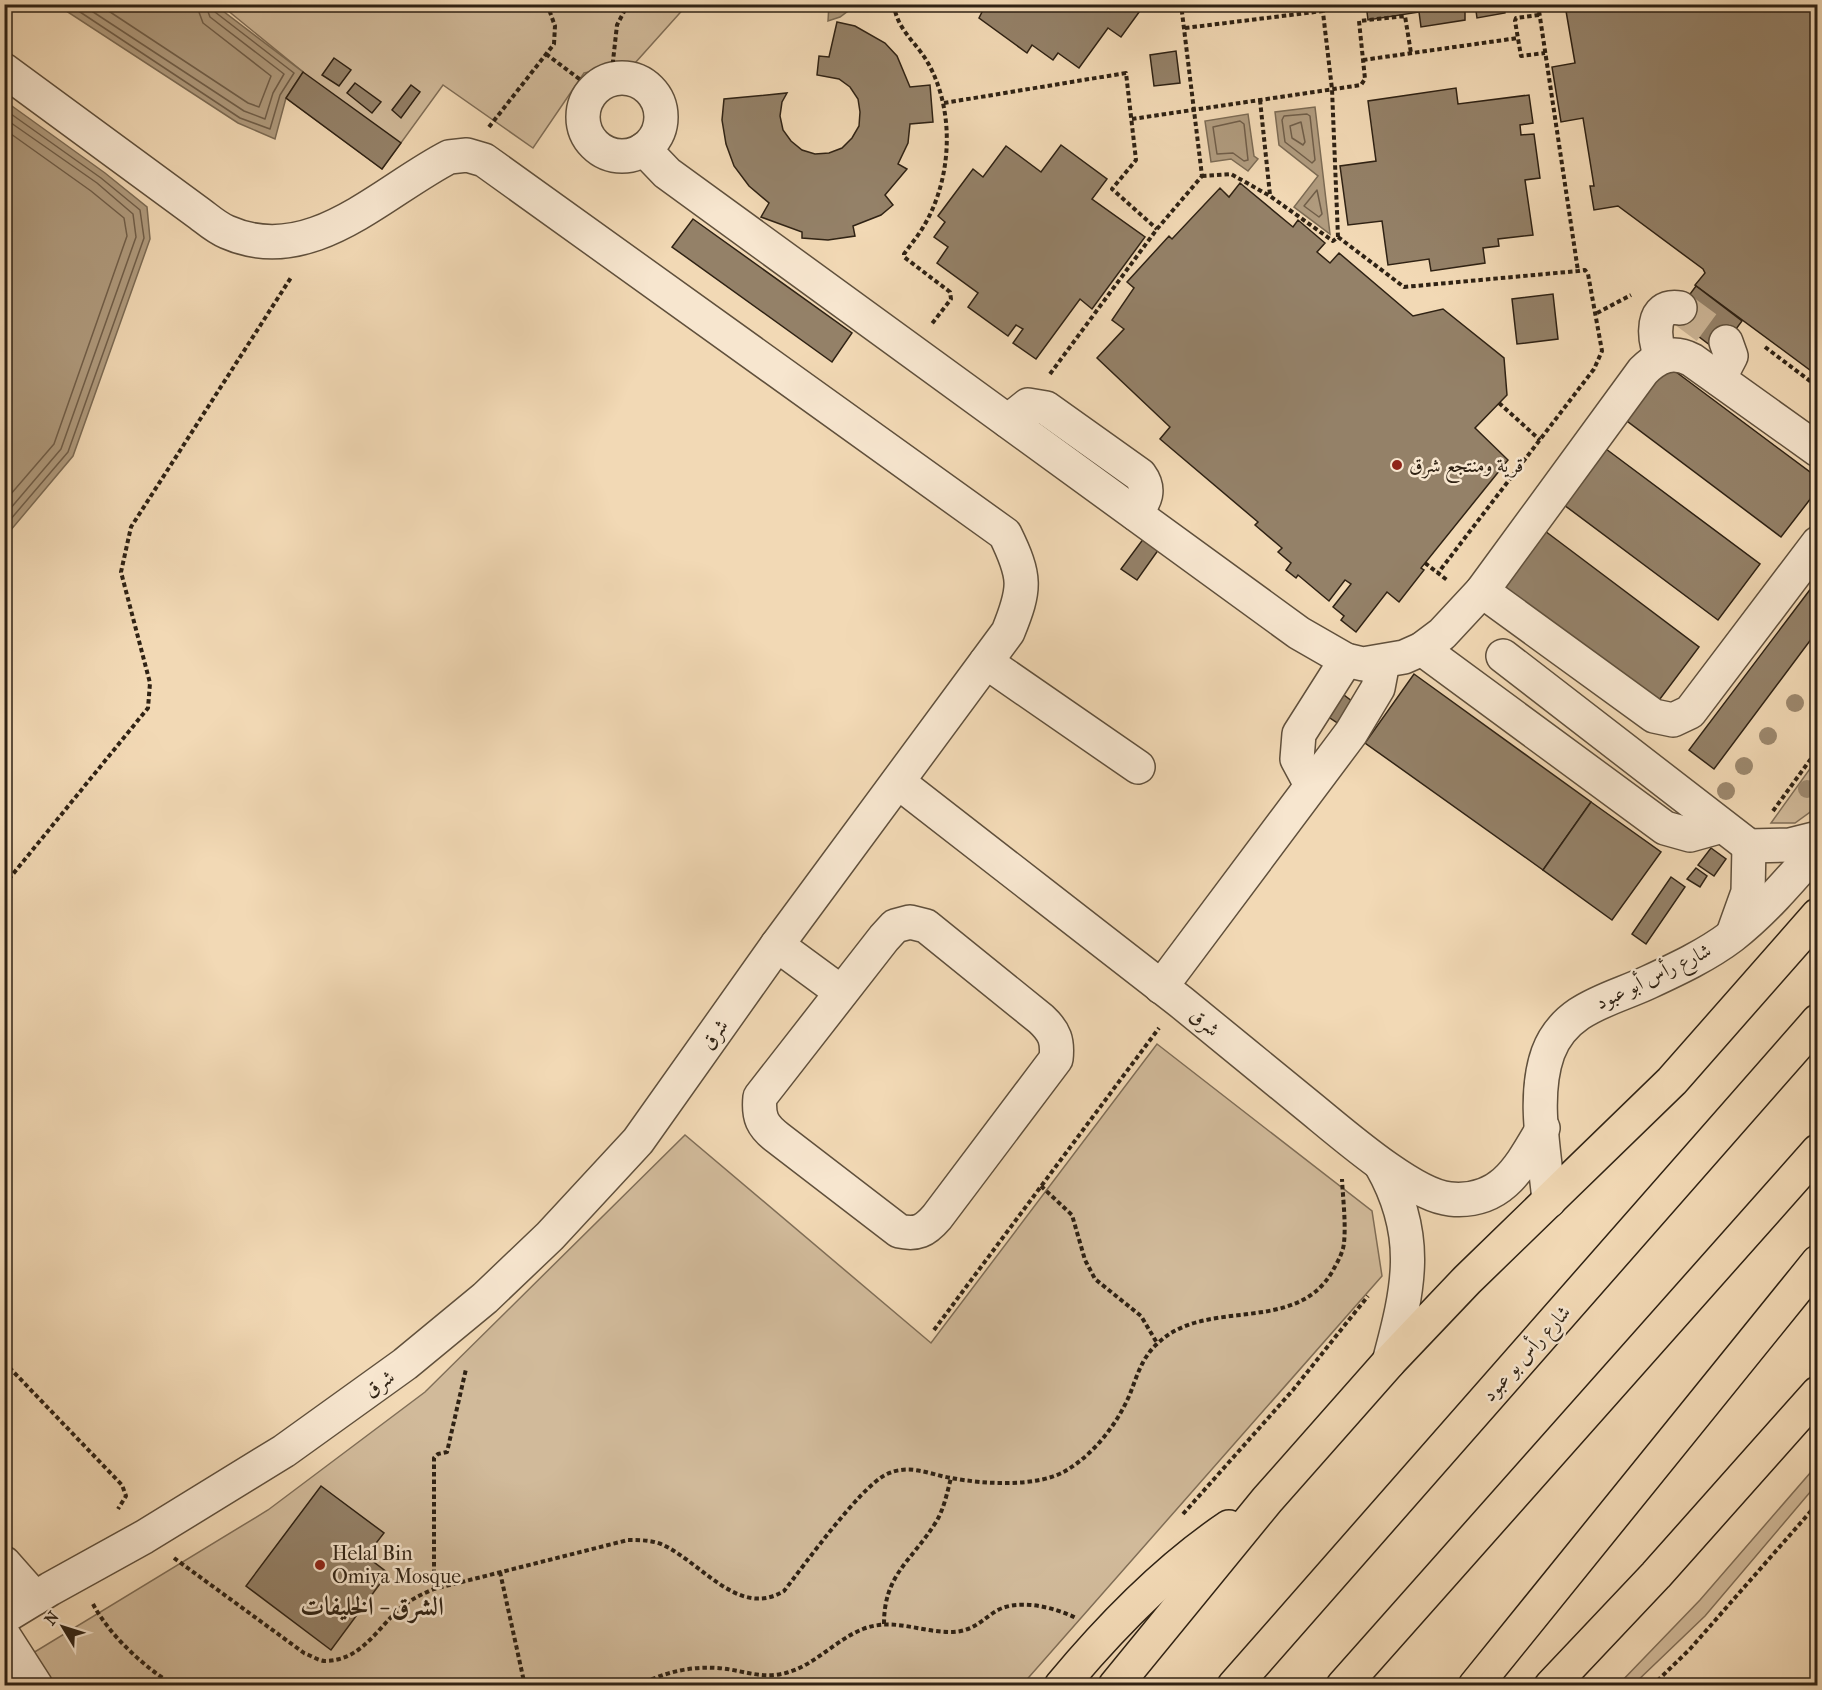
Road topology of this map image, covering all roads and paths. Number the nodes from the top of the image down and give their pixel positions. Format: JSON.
{"nodes":[{"id":1,"x":547,"y":4,"type":"edge"},
{"id":2,"x":628,"y":4,"type":"edge"},
{"id":3,"x":894,"y":4,"type":"edge"},
{"id":4,"x":1181,"y":4,"type":"edge"},
{"id":5,"x":1322,"y":4,"type":"edge"},
{"id":6,"x":1538,"y":4,"type":"edge"},
{"id":7,"x":1323,"y":11,"type":"junction"},
{"id":8,"x":1539,"y":15,"type":"junction"},
{"id":9,"x":1185,"y":28,"type":"junction"},
{"id":10,"x":1518,"y":38,"type":"junction"},
{"id":11,"x":1411,"y":53,"type":"junction"},
{"id":12,"x":1545,"y":53,"type":"junction"},
{"id":13,"x":546,"y":54,"type":"junction"},
{"id":14,"x":1363,"y":60,"type":"junction"},
{"id":15,"x":4,"y":70,"type":"edge"},
{"id":16,"x":602,"y":84,"type":"junction"},
{"id":17,"x":1332,"y":89,"type":"junction"},
{"id":18,"x":1260,"y":100,"type":"junction"},
{"id":19,"x":944,"y":102,"type":"junction"},
{"id":20,"x":1194,"y":110,"type":"junction"},
{"id":21,"x":495,"y":119,"type":"dead end"},
{"id":22,"x":1132,"y":119,"type":"junction"},
{"id":23,"x":644,"y":149,"type":"junction"},
{"id":24,"x":1202,"y":176,"type":"junction"},
{"id":25,"x":1270,"y":195,"type":"junction"},
{"id":26,"x":1157,"y":230,"type":"junction"},
{"id":27,"x":1338,"y":237,"type":"junction"},
{"id":28,"x":1578,"y":271,"type":"junction"},
{"id":29,"x":295,"y":273,"type":"dead end"},
{"id":30,"x":1680,"y":308,"type":"dead end"},
{"id":31,"x":1741,"y":341,"type":"joint"},
{"id":32,"x":912,"y":351,"type":"junction"},
{"id":33,"x":1661,"y":357,"type":"junction"},
{"id":34,"x":1719,"y":379,"type":"junction"},
{"id":35,"x":1818,"y":387,"type":"edge"},
{"id":36,"x":1499,"y":403,"type":"dead end"},
{"id":37,"x":1018,"y":413,"type":"junction"},
{"id":38,"x":1540,"y":440,"type":"junction"},
{"id":39,"x":1818,"y":450,"type":"edge"},
{"id":40,"x":1818,"y":543,"type":"edge"},
{"id":41,"x":1438,"y":573,"type":"dead end"},
{"id":42,"x":1482,"y":591,"type":"junction"},
{"id":43,"x":1422,"y":649,"type":"junction"},
{"id":44,"x":1503,"y":656,"type":"dead end"},
{"id":45,"x":1346,"y":660,"type":"junction"},
{"id":46,"x":986,"y":662,"type":"junction"},
{"id":47,"x":1383,"y":662,"type":"junction"},
{"id":48,"x":1818,"y":749,"type":"edge"},
{"id":49,"x":1138,"y":767,"type":"dead end"},
{"id":50,"x":898,"y":782,"type":"junction"},
{"id":51,"x":1311,"y":785,"type":"junction"},
{"id":52,"x":1722,"y":826,"type":"junction"},
{"id":53,"x":1818,"y":838,"type":"edge"},
{"id":54,"x":1749,"y":846,"type":"junction"},
{"id":55,"x":1818,"y":848,"type":"edge"},
{"id":56,"x":4,"y":885,"type":"edge"},
{"id":57,"x":1818,"y":915,"type":"edge"},
{"id":58,"x":1732,"y":935,"type":"junction"},
{"id":59,"x":777,"y":945,"type":"junction"},
{"id":60,"x":841,"y":992,"type":"junction"},
{"id":61,"x":1170,"y":994,"type":"junction"},
{"id":62,"x":1818,"y":1021,"type":"edge"},
{"id":63,"x":1543,"y":1128,"type":"junction"},
{"id":64,"x":1818,"y":1151,"type":"edge"},
{"id":65,"x":1369,"y":1155,"type":"junction"},
{"id":66,"x":1041,"y":1186,"type":"junction"},
{"id":67,"x":1549,"y":1201,"type":"junction"},
{"id":68,"x":1818,"y":1262,"type":"edge"},
{"id":69,"x":1372,"y":1290,"type":"dead end"},
{"id":70,"x":934,"y":1330,"type":"dead end"},
{"id":71,"x":1157,"y":1343,"type":"junction"},
{"id":72,"x":4,"y":1362,"type":"edge"},
{"id":73,"x":1389,"y":1362,"type":"junction"},
{"id":74,"x":466,"y":1370,"type":"dead end"},
{"id":75,"x":1818,"y":1393,"type":"edge"},
{"id":76,"x":951,"y":1478,"type":"junction"},
{"id":77,"x":1267,"y":1500,"type":"junction"},
{"id":78,"x":1818,"y":1503,"type":"edge"},
{"id":79,"x":112,"y":1512,"type":"dead end"},
{"id":80,"x":1182,"y":1515,"type":"dead end"},
{"id":81,"x":144,"y":1537,"type":"junction"},
{"id":82,"x":4,"y":1563,"type":"edge"},
{"id":83,"x":500,"y":1572,"type":"junction"},
{"id":84,"x":77,"y":1573,"type":"junction"},
{"id":85,"x":435,"y":1589,"type":"junction"},
{"id":86,"x":35,"y":1598,"type":"junction"},
{"id":87,"x":4,"y":1617,"type":"edge"},
{"id":88,"x":884,"y":1624,"type":"junction"},
{"id":89,"x":1106,"y":1634,"type":"junction"},
{"id":90,"x":4,"y":1636,"type":"edge"},
{"id":91,"x":36,"y":1686,"type":"edge"},
{"id":92,"x":175,"y":1686,"type":"edge"},
{"id":93,"x":525,"y":1686,"type":"edge"},
{"id":94,"x":607,"y":1686,"type":"edge"},
{"id":95,"x":621,"y":1686,"type":"edge"},
{"id":96,"x":638,"y":1686,"type":"edge"},
{"id":97,"x":1061,"y":1686,"type":"edge"},
{"id":98,"x":1114,"y":1686,"type":"edge"},
{"id":99,"x":1234,"y":1686,"type":"edge"},
{"id":100,"x":1343,"y":1686,"type":"edge"},
{"id":101,"x":1475,"y":1686,"type":"edge"},
{"id":102,"x":1551,"y":1686,"type":"edge"},
{"id":103,"x":1652,"y":1686,"type":"edge"}],
"edges":[{"from":1,"to":13,"type":"path"},
{"from":2,"to":16,"type":"path"},
{"from":3,"to":19,"type":"path"},
{"from":4,"to":9,"type":"path"},
{"from":5,"to":7,"type":"path"},
{"from":6,"to":8,"type":"path"},
{"from":7,"to":9,"type":"path"},
{"from":7,"to":17,"type":"path"},
{"from":8,"to":10,"type":"path"},
{"from":8,"to":12,"type":"path"},
{"from":9,"to":20,"type":"path"},
{"from":10,"to":11,"type":"path"},
{"from":10,"to":12,"type":"path"},
{"from":11,"to":14,"type":"path"},
{"from":11,"to":14,"type":"path"},
{"from":12,"to":28,"type":"path"},
{"from":13,"to":16,"type":"path"},
{"from":13,"to":21,"type":"path"},
{"from":14,"to":17,"type":"path"},
{"from":15,"to":46,"type":"street"},
{"from":16,"to":23,"type":"street"},
{"from":16,"to":23,"type":"street"},
{"from":17,"to":18,"type":"path"},
{"from":17,"to":27,"type":"path"},
{"from":18,"to":20,"type":"path"},
{"from":18,"to":25,"type":"path"},
{"from":19,"to":22,"type":"path"},
{"from":19,"to":32,"type":"path"},
{"from":20,"to":22,"type":"path"},
{"from":20,"to":24,"type":"path"},
{"from":22,"to":26,"type":"path"},
{"from":23,"to":32,"type":"street"},
{"from":24,"to":25,"type":"path"},
{"from":24,"to":26,"type":"path"},
{"from":25,"to":27,"type":"path"},
{"from":26,"to":37,"type":"path"},
{"from":27,"to":28,"type":"path"},
{"from":28,"to":38,"type":"path"},
{"from":29,"to":56,"type":"path"},
{"from":30,"to":33,"type":"street"},
{"from":31,"to":34,"type":"street"},
{"from":31,"to":35,"type":"path"},
{"from":32,"to":37,"type":"street"},
{"from":33,"to":34,"type":"street"},
{"from":33,"to":42,"type":"street"},
{"from":34,"to":39,"type":"street"},
{"from":36,"to":38,"type":"path"},
{"from":37,"to":45,"type":"street"},
{"from":38,"to":41,"type":"path"},
{"from":40,"to":42,"type":"street"},
{"from":42,"to":43,"type":"street"},
{"from":43,"to":47,"type":"street"},
{"from":43,"to":52,"type":"street"},
{"from":44,"to":52,"type":"street"},
{"from":45,"to":47,"type":"street"},
{"from":45,"to":51,"type":"street"},
{"from":46,"to":49,"type":"street"},
{"from":46,"to":50,"type":"street"},
{"from":47,"to":51,"type":"street"},
{"from":48,"to":54,"type":"path"},
{"from":50,"to":59,"type":"street","name":"شرق"},
{"from":50,"to":61,"type":"street","name":"شرق"},
{"from":51,"to":61,"type":"street"},
{"from":52,"to":54,"type":"street"},
{"from":53,"to":54,"type":"street"},
{"from":54,"to":58,"type":"street"},
{"from":55,"to":58,"type":"street","name":"شارع رأس أبو عبود"},
{"from":57,"to":67,"type":"highway"},
{"from":58,"to":63,"type":"street","name":"شارع رأس أبو عبود"},
{"from":59,"to":60,"type":"street"},
{"from":59,"to":81,"type":"street","name":"شرق"},
{"from":60,"to":60,"type":"street"},
{"from":61,"to":65,"type":"street","name":"شرق"},
{"from":61,"to":66,"type":"path"},
{"from":62,"to":99,"type":"highway","name":"شارع رأس بو عبود"},
{"from":63,"to":65,"type":"street","name":"شرق"},
{"from":63,"to":67,"type":"street","name":"شارع رأس أبو عبود"},
{"from":64,"to":100,"type":"highway"},
{"from":65,"to":71,"type":"path"},
{"from":65,"to":73,"type":"street","name":"شرق"},
{"from":66,"to":70,"type":"path"},
{"from":66,"to":71,"type":"path"},
{"from":67,"to":73,"type":"highway"},
{"from":68,"to":101,"type":"highway"},
{"from":69,"to":80,"type":"path"},
{"from":71,"to":76,"type":"path"},
{"from":72,"to":79,"type":"path"},
{"from":73,"to":77,"type":"highway"},
{"from":74,"to":85,"type":"path"},
{"from":75,"to":102,"type":"highway"},
{"from":76,"to":83,"type":"path"},
{"from":76,"to":88,"type":"path"},
{"from":77,"to":89,"type":"highway"},
{"from":77,"to":98,"type":"highway"},
{"from":78,"to":103,"type":"path"},
{"from":81,"to":84,"type":"street","name":"شرق"},
{"from":81,"to":85,"type":"path"},
{"from":82,"to":86,"type":"street"},
{"from":83,"to":85,"type":"path"},
{"from":83,"to":93,"type":"path"},
{"from":84,"to":86,"type":"street","name":"شرق"},
{"from":84,"to":92,"type":"path"},
{"from":86,"to":87,"type":"street","name":"شرق"},
{"from":88,"to":89,"type":"path"},
{"from":88,"to":96,"type":"path"},
{"from":89,"to":97,"type":"highway"},
{"from":90,"to":91,"type":"street"},
{"from":94,"to":95,"type":"path"}]}
